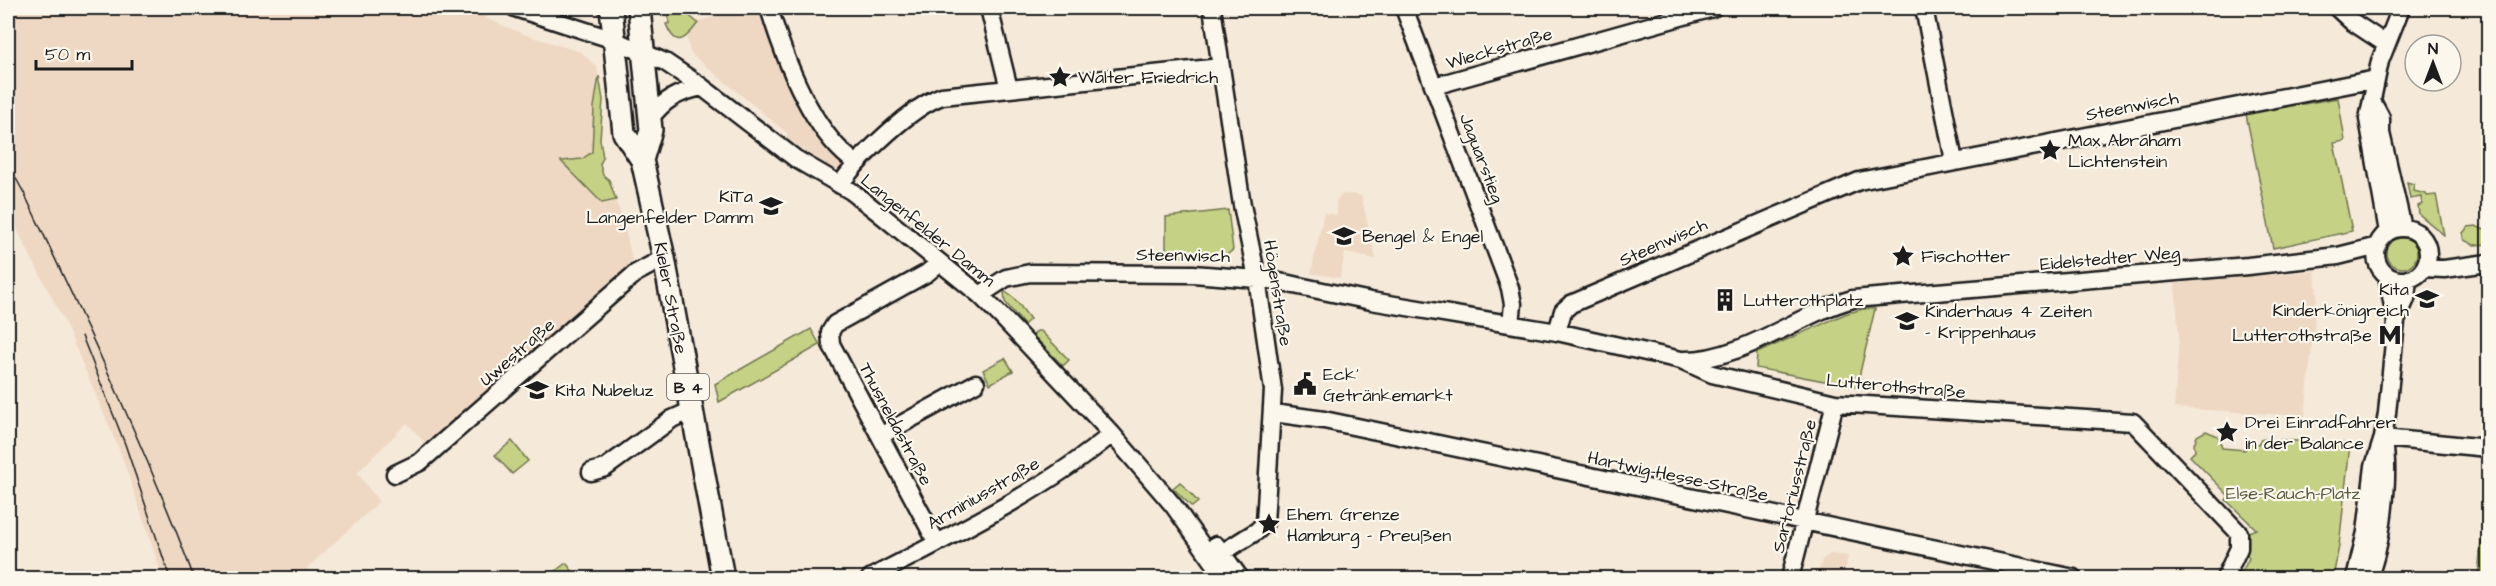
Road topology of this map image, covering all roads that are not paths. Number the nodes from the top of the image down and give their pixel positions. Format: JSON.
{"nodes":[{"id":1,"x":515,"y":8,"type":"edge"},
{"id":2,"x":611,"y":8,"type":"edge"},
{"id":3,"x":639,"y":8,"type":"edge"},
{"id":4,"x":769,"y":8,"type":"edge"},
{"id":5,"x":989,"y":8,"type":"edge"},
{"id":6,"x":1212,"y":8,"type":"edge"},
{"id":7,"x":1404,"y":8,"type":"edge"},
{"id":8,"x":1713,"y":8,"type":"edge"},
{"id":9,"x":1924,"y":8,"type":"edge"},
{"id":10,"x":2337,"y":8,"type":"edge"},
{"id":11,"x":2401,"y":8,"type":"edge"},
{"id":12,"x":614,"y":40,"type":"junction"},
{"id":13,"x":2386,"y":44,"type":"junction"},
{"id":14,"x":644,"y":51,"type":"junction"},
{"id":15,"x":1221,"y":67,"type":"junction"},
{"id":16,"x":2376,"y":78,"type":"junction"},
{"id":17,"x":1434,"y":86,"type":"junction"},
{"id":18,"x":702,"y":87,"type":"junction"},
{"id":19,"x":1009,"y":89,"type":"junction"},
{"id":20,"x":650,"y":119,"type":"junction"},
{"id":21,"x":642,"y":160,"type":"junction"},
{"id":22,"x":1954,"y":161,"type":"junction"},
{"id":23,"x":856,"y":163,"type":"junction"},
{"id":24,"x":840,"y":185,"type":"junction"},
{"id":25,"x":2386,"y":241,"type":"junction"},
{"id":26,"x":2427,"y":249,"type":"junction"},
{"id":27,"x":664,"y":258,"type":"junction"},
{"id":28,"x":939,"y":263,"type":"junction"},
{"id":29,"x":2483,"y":263,"type":"edge"},
{"id":30,"x":2424,"y":268,"type":"junction"},
{"id":31,"x":2387,"y":275,"type":"junction"},
{"id":32,"x":1257,"y":278,"type":"junction"},
{"id":33,"x":2408,"y":279,"type":"junction"},
{"id":34,"x":980,"y":295,"type":"junction"},
{"id":35,"x":2396,"y":322,"type":"junction"},
{"id":36,"x":1511,"y":324,"type":"junction"},
{"id":37,"x":1557,"y":332,"type":"junction"},
{"id":38,"x":1681,"y":360,"type":"junction"},
{"id":39,"x":976,"y":383,"type":"dead end"},
{"id":40,"x":1835,"y":404,"type":"junction"},
{"id":41,"x":692,"y":410,"type":"junction"},
{"id":42,"x":1273,"y":413,"type":"junction"},
{"id":43,"x":1112,"y":434,"type":"junction"},
{"id":44,"x":880,"y":436,"type":"junction"},
{"id":45,"x":2383,"y":438,"type":"junction"},
{"id":46,"x":2488,"y":448,"type":"edge"},
{"id":47,"x":591,"y":472,"type":"dead end"},
{"id":48,"x":394,"y":474,"type":"dead end"},
{"id":49,"x":1805,"y":523,"type":"junction"},
{"id":50,"x":938,"y":543,"type":"junction"},
{"id":51,"x":1217,"y":556,"type":"junction"},
{"id":52,"x":723,"y":579,"type":"edge"},
{"id":53,"x":870,"y":579,"type":"edge"},
{"id":54,"x":1225,"y":579,"type":"edge"},
{"id":55,"x":1240,"y":579,"type":"edge"},
{"id":56,"x":1790,"y":579,"type":"edge"},
{"id":57,"x":2074,"y":579,"type":"edge"},
{"id":58,"x":2225,"y":579,"type":"edge"},
{"id":59,"x":2355,"y":579,"type":"edge"},
{"id":60,"x":2368,"y":579,"type":"edge"}],
"edges":[{"from":1,"to":12,"type":"street","name":"Langenfelder Damm"},
{"from":2,"to":12,"type":"main road","name":"Kieler Straße","number":"B 4"},
{"from":3,"to":14,"type":"main road","name":"Kieler Straße","number":"B 4"},
{"from":4,"to":23,"type":"street"},
{"from":5,"to":19,"type":"street"},
{"from":6,"to":15,"type":"street","name":"Högenstraße"},
{"from":7,"to":17,"type":"street","name":"Jaguarstieg"},
{"from":8,"to":17,"type":"street","name":"Wieckstraße"},
{"from":9,"to":22,"type":"street"},
{"from":10,"to":13,"type":"street"},
{"from":11,"to":13,"type":"street"},
{"from":12,"to":14,"type":"street","name":"Langenfelder Damm"},
{"from":12,"to":21,"type":"main road","name":"Kieler Straße","number":"B 4"},
{"from":13,"to":16,"type":"street"},
{"from":14,"to":18,"type":"street","name":"Langenfelder Damm"},
{"from":14,"to":20,"type":"main road","name":"Kieler Straße","number":"B 4"},
{"from":15,"to":19,"type":"street"},
{"from":15,"to":32,"type":"street","name":"Högenstraße"},
{"from":16,"to":22,"type":"street","name":"Steenwisch"},
{"from":16,"to":25,"type":"street"},
{"from":17,"to":36,"type":"street","name":"Jaguarstieg"},
{"from":18,"to":20,"type":"street"},
{"from":18,"to":24,"type":"street","name":"Langenfelder Damm"},
{"from":19,"to":23,"type":"street"},
{"from":20,"to":21,"type":"main road","name":"Kieler Straße","number":"B 4"},
{"from":21,"to":27,"type":"main road","name":"Kieler Straße","number":"B 4"},
{"from":22,"to":37,"type":"street","name":"Steenwisch"},
{"from":23,"to":24,"type":"street"},
{"from":24,"to":28,"type":"street","name":"Langenfelder Damm"},
{"from":25,"to":26,"type":"street"},
{"from":25,"to":31,"type":"street"},
{"from":25,"to":38,"type":"street","name":"Eidelstedter Weg"},
{"from":26,"to":29,"type":"street"},
{"from":26,"to":30,"type":"street"},
{"from":27,"to":41,"type":"main road","name":"Kieler Straße","number":"B 4"},
{"from":27,"to":48,"type":"street","name":"Uwestraße"},
{"from":28,"to":34,"type":"street","name":"Langenfelder Damm"},
{"from":28,"to":44,"type":"street","name":"Thusneldastraße"},
{"from":29,"to":30,"type":"street"},
{"from":30,"to":33,"type":"street"},
{"from":31,"to":33,"type":"street"},
{"from":31,"to":35,"type":"street"},
{"from":32,"to":34,"type":"street","name":"Steenwisch"},
{"from":32,"to":36,"type":"street","name":"Steenwisch"},
{"from":32,"to":42,"type":"street","name":"Högenstraße"},
{"from":33,"to":35,"type":"street"},
{"from":34,"to":43,"type":"street","name":"Langenfelder Damm"},
{"from":35,"to":45,"type":"street"},
{"from":36,"to":37,"type":"street","name":"Steenwisch"},
{"from":37,"to":38,"type":"street","name":"Lutterothstraße"},
{"from":38,"to":40,"type":"street","name":"Lutterothstraße"},
{"from":39,"to":44,"type":"street"},
{"from":40,"to":49,"type":"street","name":"Sartoriusstraße"},
{"from":40,"to":58,"type":"street","name":"Lutterothstraße"},
{"from":41,"to":47,"type":"street"},
{"from":41,"to":52,"type":"main road","name":"Kieler Straße","number":"B 4"},
{"from":42,"to":49,"type":"street","name":"Hartwig-Hesse-Straße"},
{"from":42,"to":51,"type":"street","name":"Högenstraße"},
{"from":43,"to":50,"type":"street","name":"Arminiusstraße"},
{"from":43,"to":51,"type":"street","name":"Langenfelder Damm"},
{"from":44,"to":50,"type":"street","name":"Thusneldastraße"},
{"from":45,"to":46,"type":"street"},
{"from":45,"to":59,"type":"street"},
{"from":45,"to":60,"type":"street"},
{"from":49,"to":56,"type":"street","name":"Sartoriusstraße"},
{"from":49,"to":57,"type":"street","name":"Hartwig-Hesse-Straße"},
{"from":50,"to":53,"type":"street","name":"Arminiusstraße"},
{"from":51,"to":54,"type":"street","name":"Langenfelder Damm"},
{"from":51,"to":55,"type":"street","name":"Langenfelder Damm"}]}
